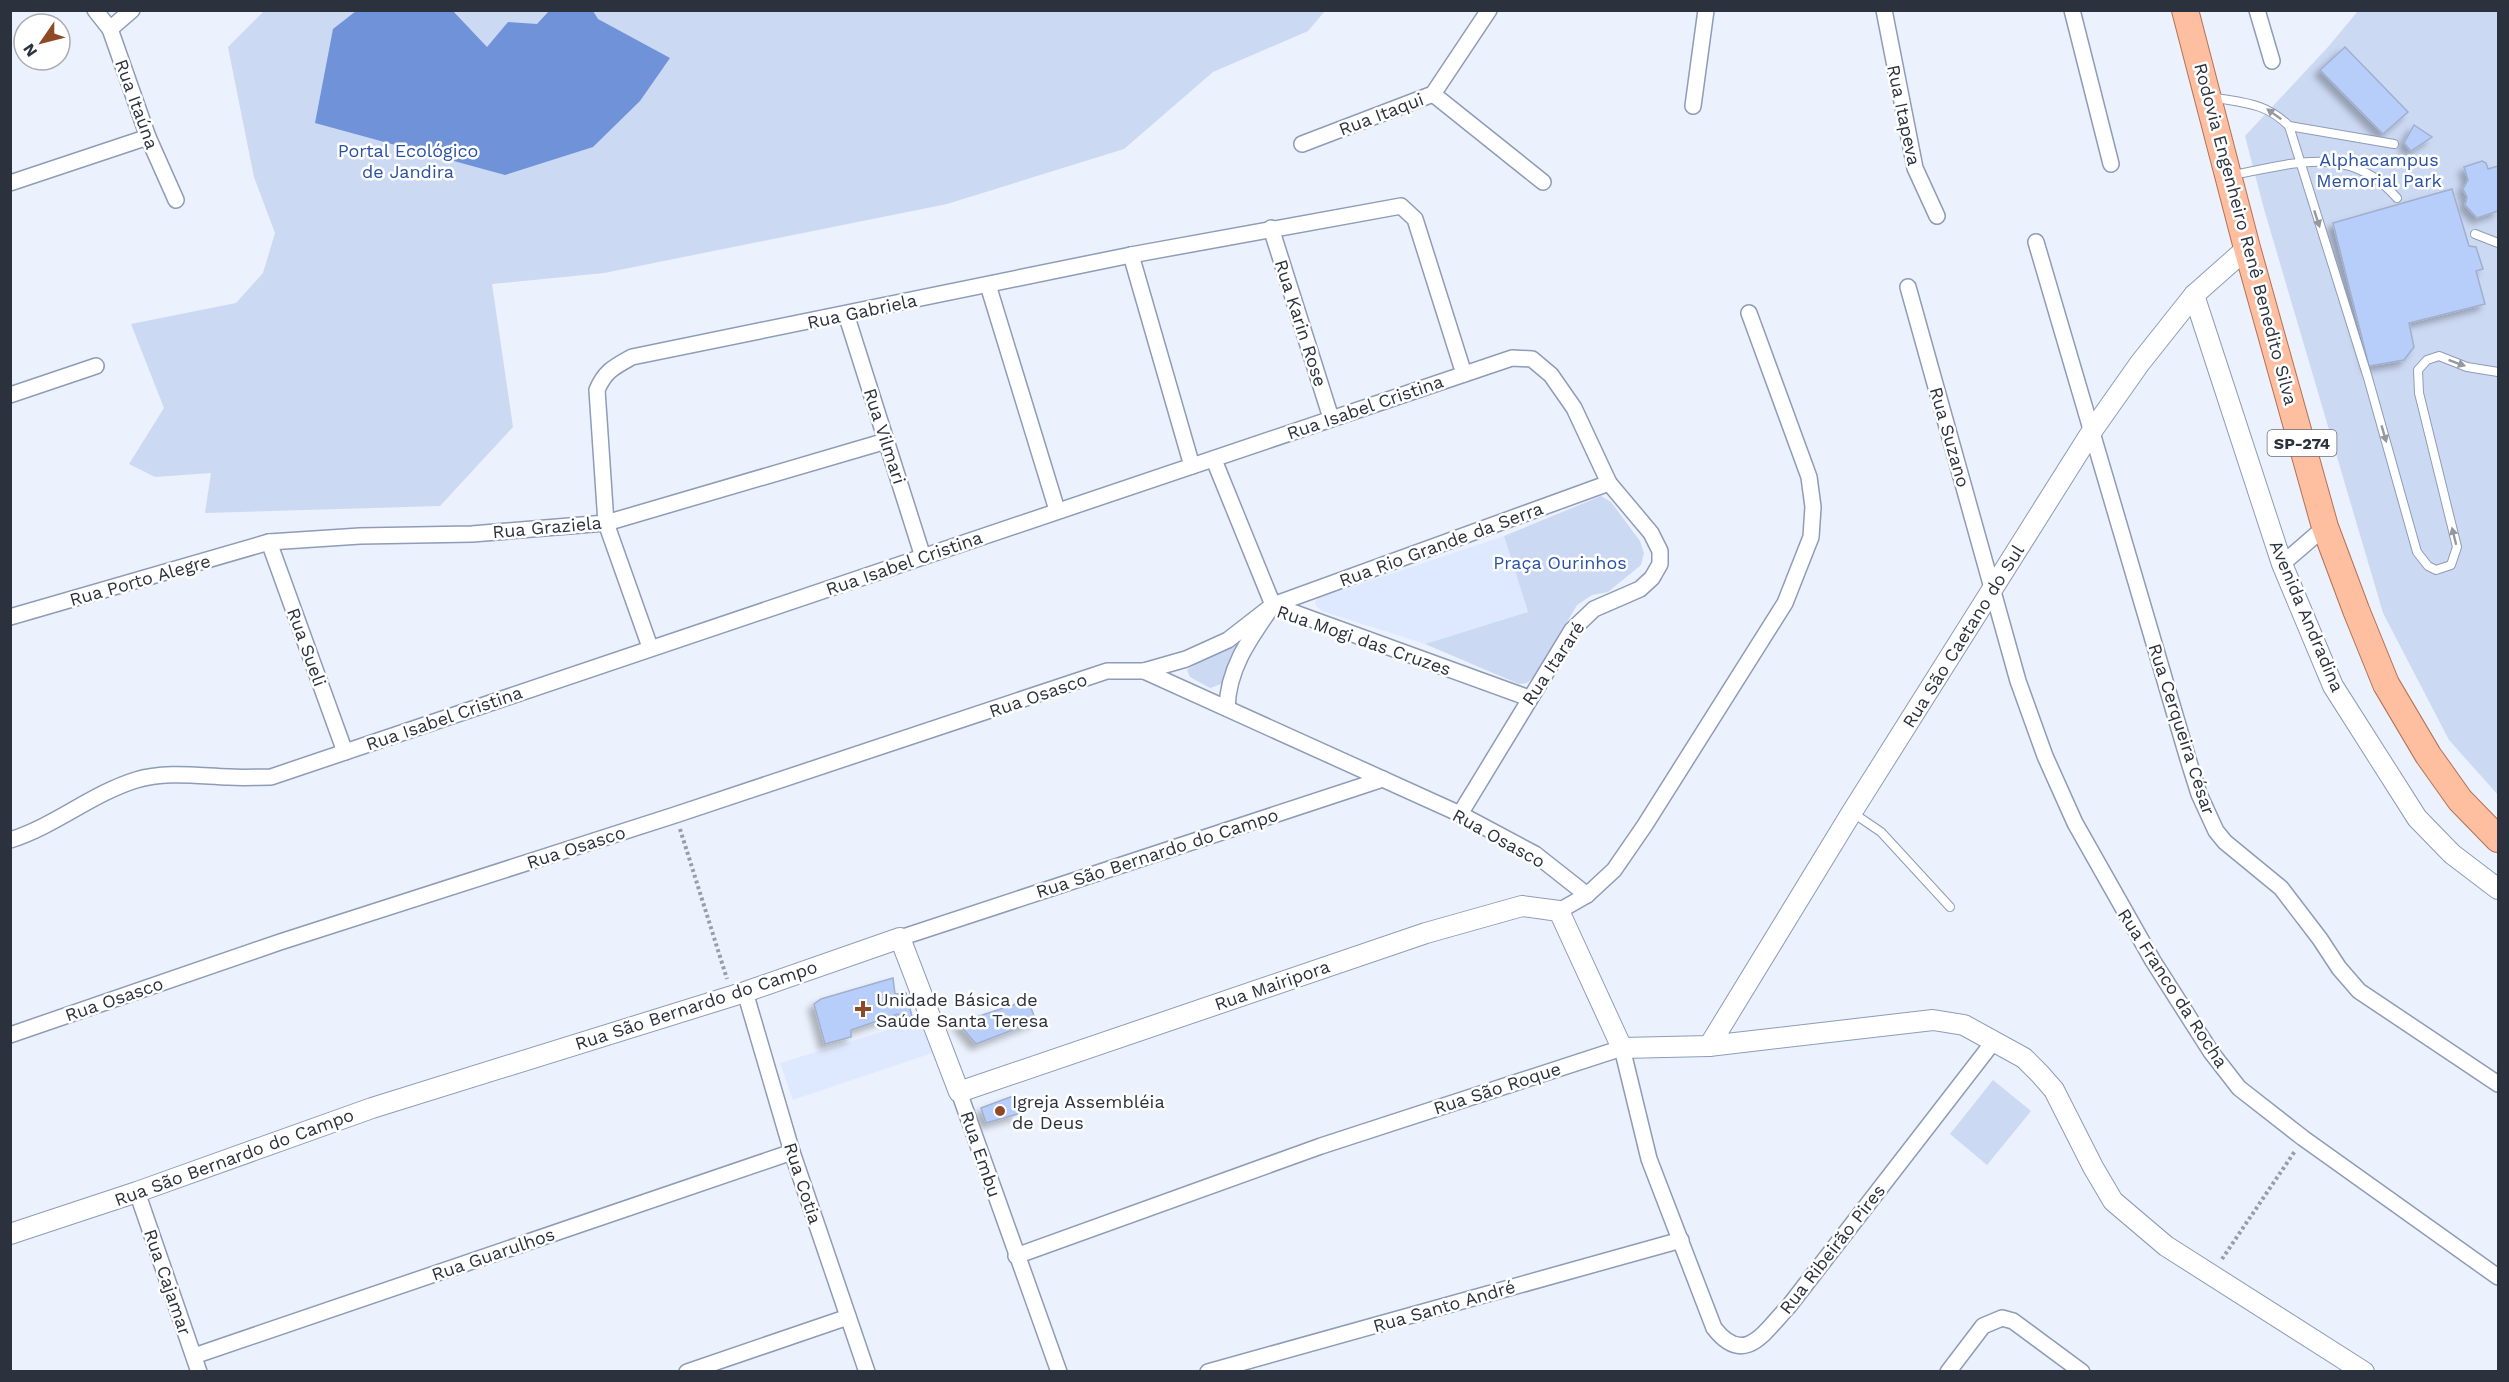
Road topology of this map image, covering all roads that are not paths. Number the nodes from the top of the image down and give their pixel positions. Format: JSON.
{"nodes":[{"id":1,"x":95,"y":10,"type":"edge"},
{"id":2,"x":132,"y":10,"type":"edge"},
{"id":3,"x":1489,"y":10,"type":"edge"},
{"id":4,"x":1706,"y":10,"type":"edge"},
{"id":5,"x":1884,"y":10,"type":"edge"},
{"id":6,"x":2072,"y":10,"type":"edge"},
{"id":7,"x":2186,"y":10,"type":"edge"},
{"id":8,"x":2257,"y":10,"type":"edge"},
{"id":9,"x":110,"y":29,"type":"junction"},
{"id":10,"x":2272,"y":61,"type":"dead end"},
{"id":11,"x":1433,"y":94,"type":"junction"},
{"id":12,"x":2209,"y":96,"type":"junction"},
{"id":13,"x":1693,"y":106,"type":"dead end"},
{"id":14,"x":2289,"y":126,"type":"junction"},
{"id":15,"x":148,"y":137,"type":"junction"},
{"id":16,"x":1302,"y":144,"type":"dead end"},
{"id":17,"x":2394,"y":144,"type":"dead end"},
{"id":18,"x":2111,"y":164,"type":"dead end"},
{"id":19,"x":2299,"y":164,"type":"junction"},
{"id":20,"x":2229,"y":176,"type":"junction"},
{"id":21,"x":1543,"y":182,"type":"dead end"},
{"id":22,"x":10,"y":183,"type":"edge"},
{"id":23,"x":2397,"y":198,"type":"dead end"},
{"id":24,"x":176,"y":200,"type":"dead end"},
{"id":25,"x":1937,"y":216,"type":"dead end"},
{"id":26,"x":1271,"y":228,"type":"junction"},
{"id":27,"x":2475,"y":234,"type":"dead end"},
{"id":28,"x":2036,"y":242,"type":"dead end"},
{"id":29,"x":2499,"y":243,"type":"edge"},
{"id":30,"x":2247,"y":248,"type":"junction"},
{"id":31,"x":1131,"y":255,"type":"junction"},
{"id":32,"x":988,"y":285,"type":"junction"},
{"id":33,"x":1908,"y":288,"type":"dead end"},
{"id":34,"x":2194,"y":295,"type":"junction"},
{"id":35,"x":1749,"y":313,"type":"dead end"},
{"id":36,"x":846,"y":314,"type":"junction"},
{"id":37,"x":96,"y":366,"type":"dead end"},
{"id":38,"x":2499,"y":372,"type":"edge"},
{"id":39,"x":1464,"y":374,"type":"junction"},
{"id":40,"x":10,"y":395,"type":"edge"},
{"id":41,"x":1331,"y":418,"type":"junction"},
{"id":42,"x":2092,"y":431,"type":"junction"},
{"id":43,"x":886,"y":441,"type":"junction"},
{"id":44,"x":1214,"y":460,"type":"junction"},
{"id":45,"x":1192,"y":466,"type":"junction"},
{"id":46,"x":1609,"y":483,"type":"junction"},
{"id":47,"x":1057,"y":510,"type":"junction"},
{"id":48,"x":606,"y":523,"type":"junction"},
{"id":49,"x":2325,"y":527,"type":"junction"},
{"id":50,"x":269,"y":542,"type":"junction"},
{"id":51,"x":923,"y":557,"type":"junction"},
{"id":52,"x":2282,"y":564,"type":"junction"},
{"id":53,"x":1992,"y":587,"type":"junction"},
{"id":54,"x":1273,"y":605,"type":"junction"},
{"id":55,"x":10,"y":617,"type":"edge"},
{"id":56,"x":650,"y":647,"type":"junction"},
{"id":57,"x":1144,"y":671,"type":"junction"},
{"id":58,"x":1529,"y":698,"type":"junction"},
{"id":59,"x":1227,"y":708,"type":"junction"},
{"id":60,"x":345,"y":752,"type":"junction"},
{"id":61,"x":1383,"y":779,"type":"junction"},
{"id":62,"x":1852,"y":812,"type":"junction"},
{"id":63,"x":1460,"y":814,"type":"junction"},
{"id":64,"x":2499,"y":838,"type":"edge"},
{"id":65,"x":10,"y":840,"type":"edge"},
{"id":66,"x":2499,"y":889,"type":"edge"},
{"id":67,"x":1587,"y":895,"type":"junction"},
{"id":68,"x":1950,"y":907,"type":"dead end"},
{"id":69,"x":1559,"y":911,"type":"junction"},
{"id":70,"x":900,"y":938,"type":"junction"},
{"id":71,"x":739,"y":993,"type":"junction"},
{"id":72,"x":10,"y":1035,"type":"edge"},
{"id":73,"x":1994,"y":1041,"type":"junction"},
{"id":74,"x":1709,"y":1046,"type":"junction"},
{"id":75,"x":1622,"y":1048,"type":"junction"},
{"id":76,"x":2499,"y":1084,"type":"edge"},
{"id":77,"x":959,"y":1092,"type":"junction"},
{"id":78,"x":792,"y":1152,"type":"junction"},
{"id":79,"x":137,"y":1192,"type":"junction"},
{"id":80,"x":10,"y":1234,"type":"edge"},
{"id":81,"x":1681,"y":1240,"type":"junction"},
{"id":82,"x":1016,"y":1256,"type":"junction"},
{"id":83,"x":2499,"y":1277,"type":"edge"},
{"id":84,"x":848,"y":1317,"type":"junction"},
{"id":85,"x":194,"y":1356,"type":"junction"},
{"id":86,"x":2343,"y":1364,"type":"edge"},
{"id":87,"x":199,"y":1371,"type":"edge"},
{"id":88,"x":687,"y":1371,"type":"edge"},
{"id":89,"x":867,"y":1371,"type":"edge"},
{"id":90,"x":1059,"y":1371,"type":"edge"},
{"id":91,"x":1208,"y":1371,"type":"edge"},
{"id":92,"x":1948,"y":1371,"type":"edge"},
{"id":93,"x":2082,"y":1371,"type":"edge"},
{"id":94,"x":2364,"y":1371,"type":"edge"}],
"edges":[{"from":1,"to":9,"type":"street","name":"Rua Itaúna"},
{"from":2,"to":9,"type":"street"},
{"from":3,"to":11,"type":"street","name":"Rua Itaqui"},
{"from":4,"to":13,"type":"street"},
{"from":5,"to":25,"type":"street","name":"Rua Itapeva"},
{"from":6,"to":18,"type":"street"},
{"from":7,"to":12,"type":"main road","name":"Rodovia Engenheiro Renê Benedito Silva","number":"SP-274"},
{"from":8,"to":10,"type":"street"},
{"from":9,"to":15,"type":"street","name":"Rua Itaúna"},
{"from":11,"to":16,"type":"street","name":"Rua Itaqui"},
{"from":11,"to":21,"type":"street"},
{"from":14,"to":12,"type":"lane","one_way":true},
{"from":12,"to":20,"type":"main road","name":"Rodovia Engenheiro Renê Benedito Silva","number":"SP-274"},
{"from":14,"to":17,"type":"lane"},
{"from":14,"to":19,"type":"lane"},
{"from":15,"to":22,"type":"street"},
{"from":15,"to":24,"type":"street","name":"Rua Itaúna"},
{"from":19,"to":20,"type":"lane"},
{"from":19,"to":23,"type":"lane"},
{"from":19,"to":38,"type":"lane","one_way":true},
{"from":20,"to":30,"type":"main road","name":"Rodovia Engenheiro Renê Benedito Silva","number":"SP-274"},
{"from":26,"to":31,"type":"street","name":"Rua Gabriela"},
{"from":26,"to":39,"type":"street","name":"Rua Gabriela"},
{"from":26,"to":41,"type":"street","name":"Rua Karin Rose"},
{"from":27,"to":29,"type":"lane"},
{"from":28,"to":42,"type":"street","name":"Rua Cerqueira César"},
{"from":30,"to":34,"type":"street","name":"Rua São Caetano do Sul"},
{"from":30,"to":49,"type":"main road","name":"Rodovia Engenheiro Renê Benedito Silva","number":"SP-274"},
{"from":31,"to":32,"type":"street","name":"Rua Gabriela"},
{"from":31,"to":45,"type":"street"},
{"from":32,"to":36,"type":"street","name":"Rua Gabriela"},
{"from":32,"to":47,"type":"street"},
{"from":33,"to":53,"type":"street","name":"Rua Suzano"},
{"from":34,"to":42,"type":"street","name":"Rua São Caetano do Sul"},
{"from":34,"to":52,"type":"street","name":"Avenida Andradina"},
{"from":35,"to":67,"type":"street"},
{"from":36,"to":43,"type":"street","name":"Rua Vilmari"},
{"from":36,"to":48,"type":"street","name":"Rua Gabriela"},
{"from":37,"to":40,"type":"street"},
{"from":39,"to":41,"type":"street","name":"Rua Isabel Cristina"},
{"from":39,"to":46,"type":"street","name":"Rua Isabel Cristina"},
{"from":41,"to":44,"type":"street","name":"Rua Isabel Cristina"},
{"from":42,"to":53,"type":"street","name":"Rua São Caetano do Sul"},
{"from":42,"to":76,"type":"street","name":"Rua Cerqueira César"},
{"from":43,"to":48,"type":"street","name":"Rua Graziela"},
{"from":43,"to":51,"type":"street","name":"Rua Vilmari"},
{"from":44,"to":45,"type":"street","name":"Rua Isabel Cristina"},
{"from":44,"to":54,"type":"street"},
{"from":45,"to":47,"type":"street","name":"Rua Isabel Cristina"},
{"from":46,"to":54,"type":"street","name":"Rua Rio Grande da Serra"},
{"from":46,"to":58,"type":"street","name":"Rua Itararé"},
{"from":47,"to":51,"type":"street","name":"Rua Isabel Cristina"},
{"from":48,"to":50,"type":"street","name":"Rua Graziela"},
{"from":48,"to":56,"type":"street","name":"Rua Gabriela"},
{"from":49,"to":52,"type":"street"},
{"from":49,"to":64,"type":"main road","name":"Rodovia Engenheiro Renê Benedito Silva","number":"SP-274"},
{"from":50,"to":55,"type":"street","name":"Rua Porto Alegre"},
{"from":50,"to":60,"type":"street","name":"Rua Sueli"},
{"from":51,"to":56,"type":"street","name":"Rua Isabel Cristina"},
{"from":52,"to":66,"type":"street","name":"Avenida Andradina"},
{"from":53,"to":62,"type":"street","name":"Rua São Caetano do Sul"},
{"from":53,"to":83,"type":"street","name":"Rua Franco da Rocha"},
{"from":54,"to":57,"type":"street","name":"Rua Osasco"},
{"from":54,"to":58,"type":"street","name":"Rua Mogi das Cruzes"},
{"from":54,"to":59,"type":"street","name":"Rua Mogi das Cruzes"},
{"from":56,"to":60,"type":"street","name":"Rua Isabel Cristina"},
{"from":57,"to":59,"type":"street","name":"Rua Osasco"},
{"from":57,"to":72,"type":"street","name":"Rua Osasco"},
{"from":58,"to":63,"type":"street","name":"Rua Itararé"},
{"from":59,"to":61,"type":"street","name":"Rua Osasco"},
{"from":60,"to":65,"type":"street","name":"Rua Isabel Cristina"},
{"from":61,"to":63,"type":"street","name":"Rua Osasco"},
{"from":61,"to":70,"type":"street","name":"Rua São Bernardo do Campo"},
{"from":62,"to":68,"type":"lane"},
{"from":62,"to":74,"type":"street","name":"Rua São Caetano do Sul"},
{"from":63,"to":67,"type":"street","name":"Rua Osasco"},
{"from":67,"to":69,"type":"street"},
{"from":69,"to":75,"type":"street"},
{"from":69,"to":77,"type":"street","name":"Rua Mairipora"},
{"from":70,"to":71,"type":"street","name":"Rua São Bernardo do Campo"},
{"from":70,"to":77,"type":"street","name":"Rua Embu"},
{"from":71,"to":78,"type":"street","name":"Rua Cotia"},
{"from":71,"to":79,"type":"street","name":"Rua São Bernardo do Campo"},
{"from":73,"to":74,"type":"street","name":"Rua São Roque"},
{"from":73,"to":81,"type":"street","name":"Rua Ribeirão Pires"},
{"from":73,"to":86,"type":"street","name":"Rua São Roque"},
{"from":74,"to":75,"type":"street","name":"Rua São Roque"},
{"from":75,"to":81,"type":"street","name":"Rua Ribeirão Pires"},
{"from":75,"to":82,"type":"street","name":"Rua São Roque"},
{"from":77,"to":82,"type":"street","name":"Rua Embu"},
{"from":78,"to":84,"type":"street","name":"Rua Cotia"},
{"from":78,"to":85,"type":"street","name":"Rua Guarulhos"},
{"from":79,"to":80,"type":"street","name":"Rua São Bernardo do Campo"},
{"from":79,"to":85,"type":"street","name":"Rua Cajamar"},
{"from":81,"to":91,"type":"street","name":"Rua Santo André"},
{"from":82,"to":90,"type":"street","name":"Rua Embu"},
{"from":84,"to":88,"type":"street"},
{"from":84,"to":89,"type":"street","name":"Rua Cotia"},
{"from":85,"to":87,"type":"street","name":"Rua Cajamar"},
{"from":86,"to":94,"type":"street","name":"Rua São Roque"},
{"from":92,"to":93,"type":"street"}]}
